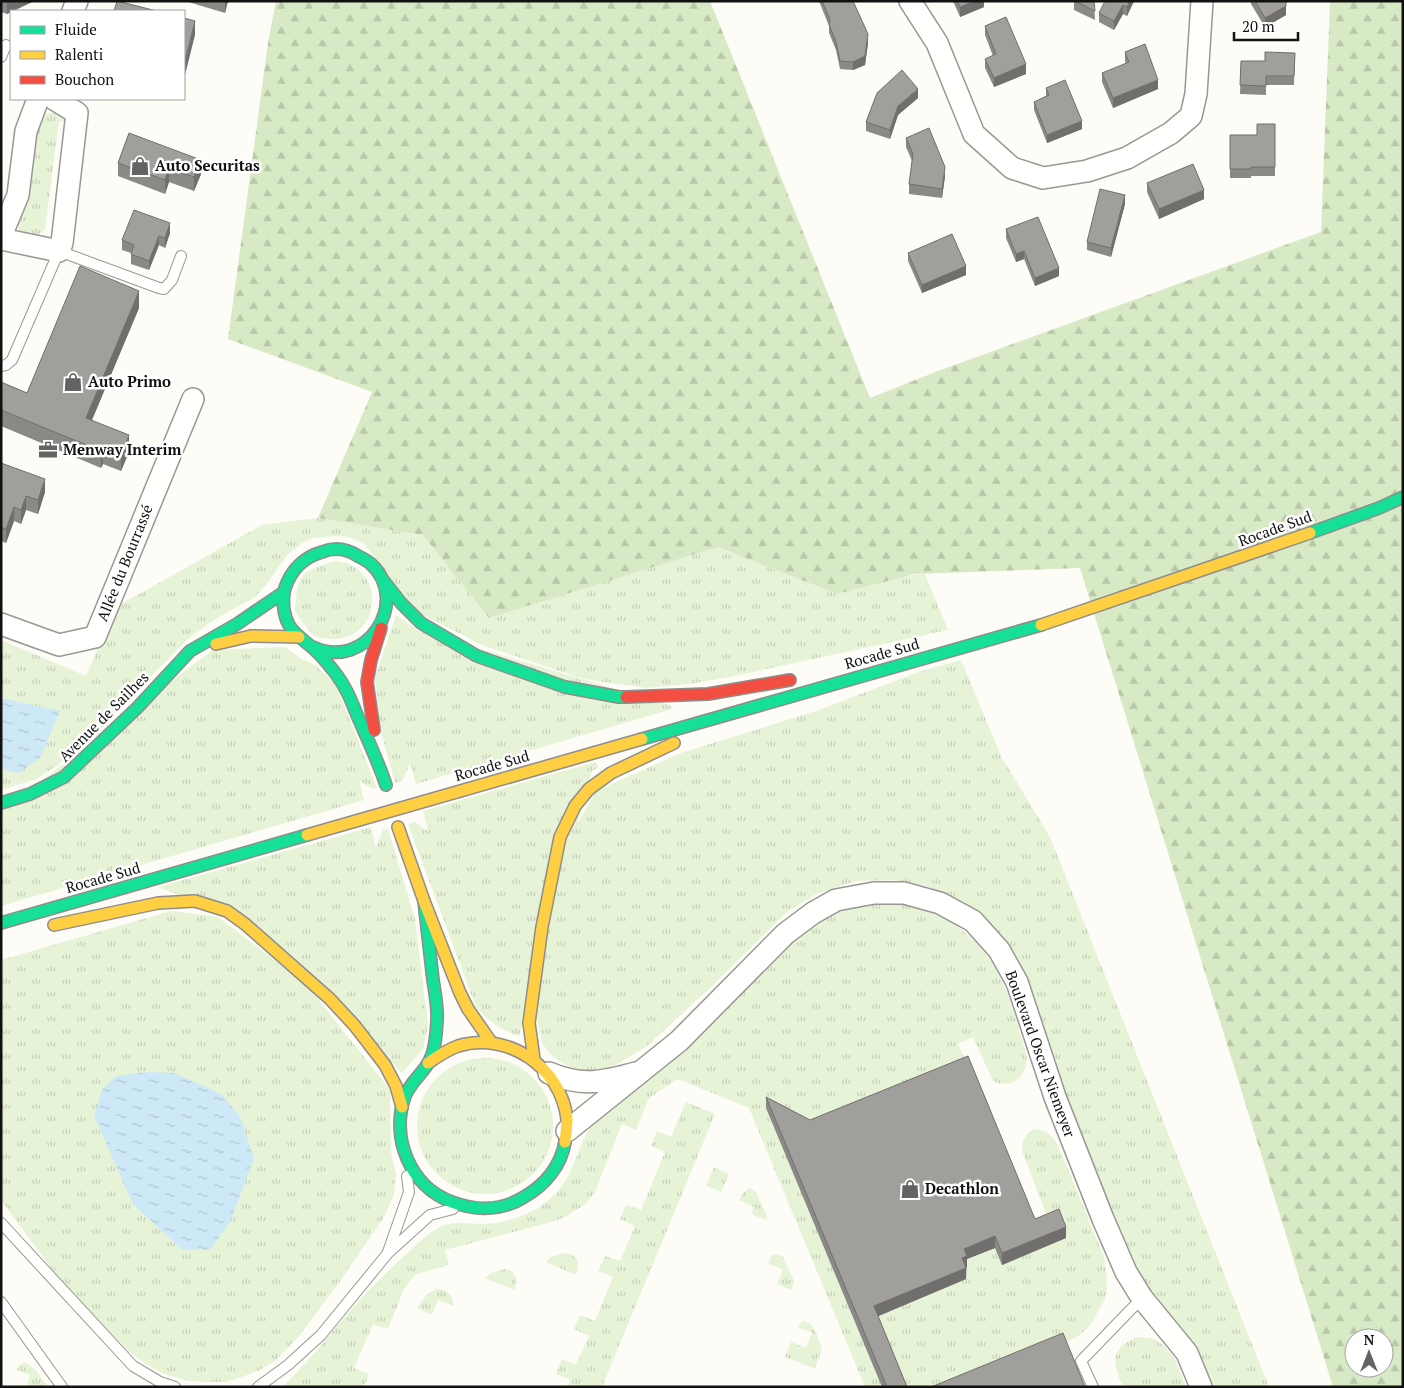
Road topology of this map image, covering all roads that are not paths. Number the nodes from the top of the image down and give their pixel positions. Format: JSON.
{"nodes":[{"id":1,"x":910,"y":1,"type":"edge"},
{"id":2,"x":1202,"y":1,"type":"edge"},
{"id":3,"x":6,"y":45,"type":"edge"},
{"id":4,"x":1,"y":57,"type":"edge"},
{"id":5,"x":38,"y":100,"type":"edge"},
{"id":6,"x":56,"y":100,"type":"edge"},
{"id":7,"x":1,"y":237,"type":"edge"},
{"id":8,"x":59,"y":252,"type":"junction"},
{"id":9,"x":181,"y":256,"type":"dead end"},
{"id":10,"x":1,"y":366,"type":"edge"},
{"id":11,"x":193,"y":399,"type":"dead end"},
{"id":12,"x":1403,"y":498,"type":"edge"},
{"id":13,"x":383,"y":580,"type":"junction"},
{"id":14,"x":284,"y":592,"type":"junction"},
{"id":15,"x":382,"y":622,"type":"junction"},
{"id":16,"x":1,"y":624,"type":"edge"},
{"id":17,"x":299,"y":637,"type":"junction"},
{"id":18,"x":313,"y":647,"type":"junction"},
{"id":19,"x":190,"y":651,"type":"junction"},
{"id":20,"x":944,"y":652,"type":"junction"},
{"id":21,"x":830,"y":674,"type":"dead end"},
{"id":22,"x":801,"y":679,"type":"dead end"},
{"id":23,"x":740,"y":710,"type":"junction"},
{"id":24,"x":378,"y":761,"type":"junction"},
{"id":25,"x":386,"y":786,"type":"dead end"},
{"id":26,"x":1,"y":803,"type":"edge"},
{"id":27,"x":398,"y":827,"type":"dead end"},
{"id":28,"x":424,"y":901,"type":"junction"},
{"id":29,"x":1,"y":923,"type":"edge"},
{"id":30,"x":41,"y":927,"type":"dead end"},
{"id":31,"x":491,"y":1042,"type":"junction"},
{"id":32,"x":428,"y":1063,"type":"junction"},
{"id":33,"x":542,"y":1066,"type":"junction"},
{"id":34,"x":643,"y":1071,"type":"junction"},
{"id":35,"x":402,"y":1107,"type":"junction"},
{"id":36,"x":568,"y":1131,"type":"junction"},
{"id":37,"x":405,"y":1156,"type":"junction"},
{"id":38,"x":462,"y":1206,"type":"junction"},
{"id":39,"x":1,"y":1223,"type":"edge"},
{"id":40,"x":388,"y":1253,"type":"junction"},
{"id":41,"x":1142,"y":1298,"type":"junction"},
{"id":42,"x":1,"y":1302,"type":"edge"},
{"id":43,"x":62,"y":1387,"type":"edge"},
{"id":44,"x":176,"y":1387,"type":"edge"},
{"id":45,"x":258,"y":1387,"type":"edge"},
{"id":46,"x":1093,"y":1387,"type":"edge"},
{"id":47,"x":1201,"y":1387,"type":"edge"}],
"edges":[{"from":1,"to":2,"type":"street"},
{"from":3,"to":4,"type":"lane"},
{"from":5,"to":7,"type":"street"},
{"from":6,"to":8,"type":"street"},
{"from":7,"to":8,"type":"street"},
{"from":8,"to":9,"type":"lane"},
{"from":8,"to":10,"type":"lane"},
{"from":11,"to":16,"type":"street","name":"Allée du Bourrassé"},
{"from":12,"to":20,"type":"main road","name":"Rocade Sud"},
{"from":13,"to":14,"type":"main road"},
{"from":13,"to":15,"type":"main road"},
{"from":13,"to":22,"type":"main road"},
{"from":14,"to":17,"type":"main road"},
{"from":14,"to":19,"type":"main road","name":"Avenue de Sailhes"},
{"from":15,"to":18,"type":"main road"},
{"from":15,"to":24,"type":"main road"},
{"from":17,"to":18,"type":"main road"},
{"from":17,"to":19,"type":"main road"},
{"from":18,"to":24,"type":"main road"},
{"from":19,"to":26,"type":"main road","name":"Avenue de Sailhes"},
{"from":20,"to":21,"type":"main road"},
{"from":20,"to":23,"type":"main road","name":"Rocade Sud"},
{"from":23,"to":29,"type":"main road","name":"Rocade Sud"},
{"from":23,"to":33,"type":"main road"},
{"from":24,"to":25,"type":"main road"},
{"from":27,"to":28,"type":"main road"},
{"from":28,"to":31,"type":"main road"},
{"from":28,"to":32,"type":"main road"},
{"from":30,"to":35,"type":"main road"},
{"from":31,"to":32,"type":"main road"},
{"from":31,"to":33,"type":"main road"},
{"from":32,"to":35,"type":"main road"},
{"from":33,"to":34,"type":"street","name":"Boulevard Oscar Niemeyer"},
{"from":33,"to":36,"type":"main road"},
{"from":34,"to":36,"type":"street","name":"Boulevard Oscar Niemeyer"},
{"from":34,"to":41,"type":"street","name":"Boulevard Oscar Niemeyer"},
{"from":35,"to":37,"type":"main road"},
{"from":36,"to":38,"type":"main road"},
{"from":37,"to":38,"type":"main road"},
{"from":37,"to":40,"type":"lane"},
{"from":38,"to":40,"type":"lane"},
{"from":39,"to":44,"type":"lane"},
{"from":40,"to":45,"type":"lane"},
{"from":41,"to":46,"type":"lane"},
{"from":41,"to":47,"type":"street","name":"Boulevard Oscar Niemeyer"},
{"from":42,"to":43,"type":"lane"}]}
